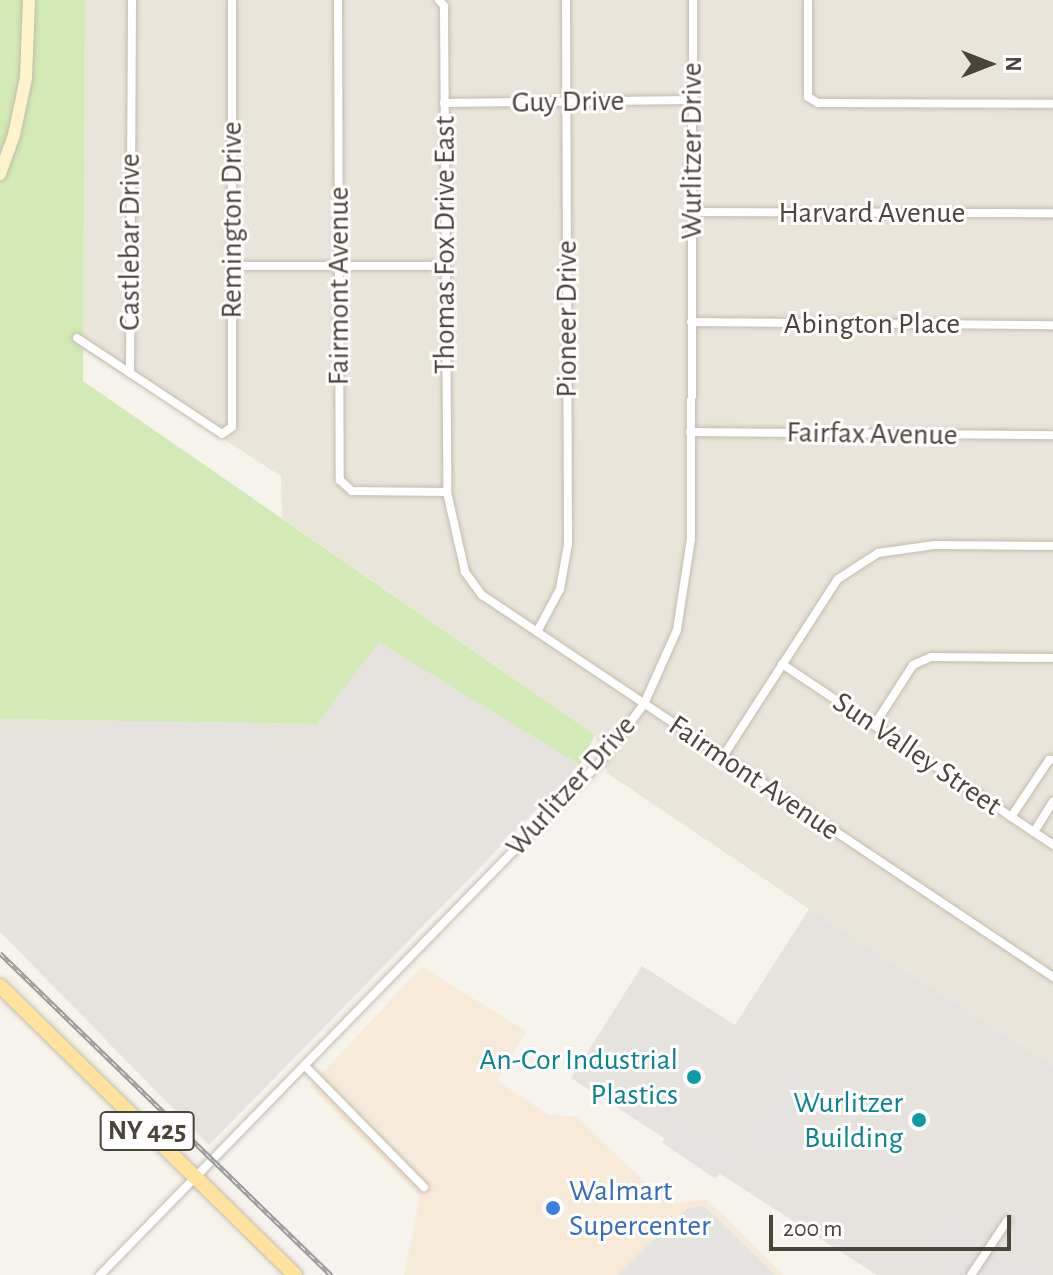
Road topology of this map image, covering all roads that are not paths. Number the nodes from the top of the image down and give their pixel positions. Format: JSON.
{"nodes":[{"id":1,"x":29,"y":0,"type":"edge"},
{"id":2,"x":132,"y":0,"type":"edge"},
{"id":3,"x":232,"y":0,"type":"edge"},
{"id":4,"x":338,"y":0,"type":"edge"},
{"id":5,"x":439,"y":0,"type":"edge"},
{"id":6,"x":566,"y":0,"type":"edge"},
{"id":7,"x":693,"y":0,"type":"edge"},
{"id":8,"x":808,"y":0,"type":"edge"},
{"id":9,"x":692,"y":100,"type":"junction"},
{"id":10,"x":567,"y":102,"type":"junction"},
{"id":11,"x":444,"y":103,"type":"junction"},
{"id":12,"x":1053,"y":104,"type":"edge"},
{"id":13,"x":0,"y":174,"type":"edge"},
{"id":14,"x":692,"y":212,"type":"junction"},
{"id":15,"x":1053,"y":213,"type":"edge"},
{"id":16,"x":232,"y":266,"type":"junction"},
{"id":17,"x":339,"y":266,"type":"junction"},
{"id":18,"x":444,"y":266,"type":"junction"},
{"id":19,"x":691,"y":322,"type":"junction"},
{"id":20,"x":1053,"y":325,"type":"edge"},
{"id":21,"x":77,"y":338,"type":"dead end"},
{"id":22,"x":130,"y":373,"type":"junction"},
{"id":23,"x":690,"y":432,"type":"junction"},
{"id":24,"x":222,"y":434,"type":"joint"},
{"id":25,"x":1053,"y":435,"type":"edge"},
{"id":26,"x":447,"y":492,"type":"junction"},
{"id":27,"x":1053,"y":546,"type":"edge"},
{"id":28,"x":537,"y":632,"type":"junction"},
{"id":29,"x":1053,"y":658,"type":"edge"},
{"id":30,"x":782,"y":664,"type":"junction"},
{"id":31,"x":644,"y":704,"type":"junction"},
{"id":32,"x":875,"y":724,"type":"junction"},
{"id":33,"x":722,"y":758,"type":"junction"},
{"id":34,"x":1053,"y":760,"type":"edge"},
{"id":35,"x":1053,"y":801,"type":"edge"},
{"id":36,"x":1011,"y":817,"type":"junction"},
{"id":37,"x":1034,"y":832,"type":"junction"},
{"id":38,"x":1053,"y":845,"type":"edge"},
{"id":39,"x":1053,"y":977,"type":"edge"},
{"id":40,"x":0,"y":986,"type":"edge"},
{"id":41,"x":305,"y":1066,"type":"junction"},
{"id":42,"x":197,"y":1177,"type":"junction"},
{"id":43,"x":424,"y":1187,"type":"dead end"},
{"id":44,"x":1007,"y":1221,"type":"dead end"},
{"id":45,"x":100,"y":1275,"type":"edge"},
{"id":46,"x":295,"y":1275,"type":"edge"},
{"id":47,"x":971,"y":1275,"type":"edge"}],
"edges":[{"from":1,"to":13,"type":"street"},
{"from":2,"to":22,"type":"street","name":"Castlebar Drive"},
{"from":3,"to":16,"type":"street","name":"Remington Drive"},
{"from":4,"to":17,"type":"street","name":"Fairmont Avenue"},
{"from":5,"to":11,"type":"street","name":"Thomas Fox Drive East"},
{"from":6,"to":10,"type":"street","name":"Pioneer Drive"},
{"from":7,"to":9,"type":"street","name":"Wurlitzer Drive"},
{"from":8,"to":12,"type":"street"},
{"from":9,"to":10,"type":"street","name":"Guy Drive"},
{"from":9,"to":14,"type":"street","name":"Wurlitzer Drive"},
{"from":10,"to":11,"type":"street","name":"Guy Drive"},
{"from":10,"to":28,"type":"street","name":"Pioneer Drive"},
{"from":11,"to":18,"type":"street","name":"Thomas Fox Drive East"},
{"from":14,"to":15,"type":"street","name":"Harvard Avenue"},
{"from":14,"to":19,"type":"street","name":"Wurlitzer Drive"},
{"from":16,"to":17,"type":"street"},
{"from":16,"to":24,"type":"street","name":"Remington Drive"},
{"from":17,"to":18,"type":"street"},
{"from":17,"to":26,"type":"street","name":"Fairmont Avenue"},
{"from":18,"to":26,"type":"street","name":"Thomas Fox Drive East"},
{"from":19,"to":20,"type":"street","name":"Abington Place"},
{"from":19,"to":23,"type":"street","name":"Wurlitzer Drive"},
{"from":21,"to":22,"type":"street"},
{"from":22,"to":24,"type":"street","name":"Castlebar Drive"},
{"from":23,"to":25,"type":"street","name":"Fairfax Avenue"},
{"from":23,"to":31,"type":"street","name":"Wurlitzer Drive"},
{"from":26,"to":28,"type":"street","name":"Fairmont Avenue"},
{"from":27,"to":30,"type":"street"},
{"from":28,"to":31,"type":"street","name":"Fairmont Avenue"},
{"from":29,"to":32,"type":"street"},
{"from":30,"to":32,"type":"street","name":"Sun Valley Street"},
{"from":30,"to":33,"type":"street"},
{"from":31,"to":33,"type":"street","name":"Fairmont Avenue"},
{"from":31,"to":41,"type":"street","name":"Wurlitzer Drive"},
{"from":32,"to":36,"type":"street","name":"Sun Valley Street"},
{"from":33,"to":39,"type":"street","name":"Fairmont Avenue"},
{"from":34,"to":36,"type":"street"},
{"from":35,"to":37,"type":"street"},
{"from":36,"to":37,"type":"street","name":"Sun Valley Street"},
{"from":37,"to":38,"type":"street","name":"Sun Valley Street"},
{"from":40,"to":42,"type":"main road","number":"NY 425"},
{"from":41,"to":42,"type":"street","name":"Wurlitzer Drive"},
{"from":41,"to":43,"type":"street"},
{"from":42,"to":45,"type":"street","name":"Wurlitzer Drive"},
{"from":42,"to":46,"type":"main road","number":"NY 425"},
{"from":44,"to":47,"type":"street"}]}
